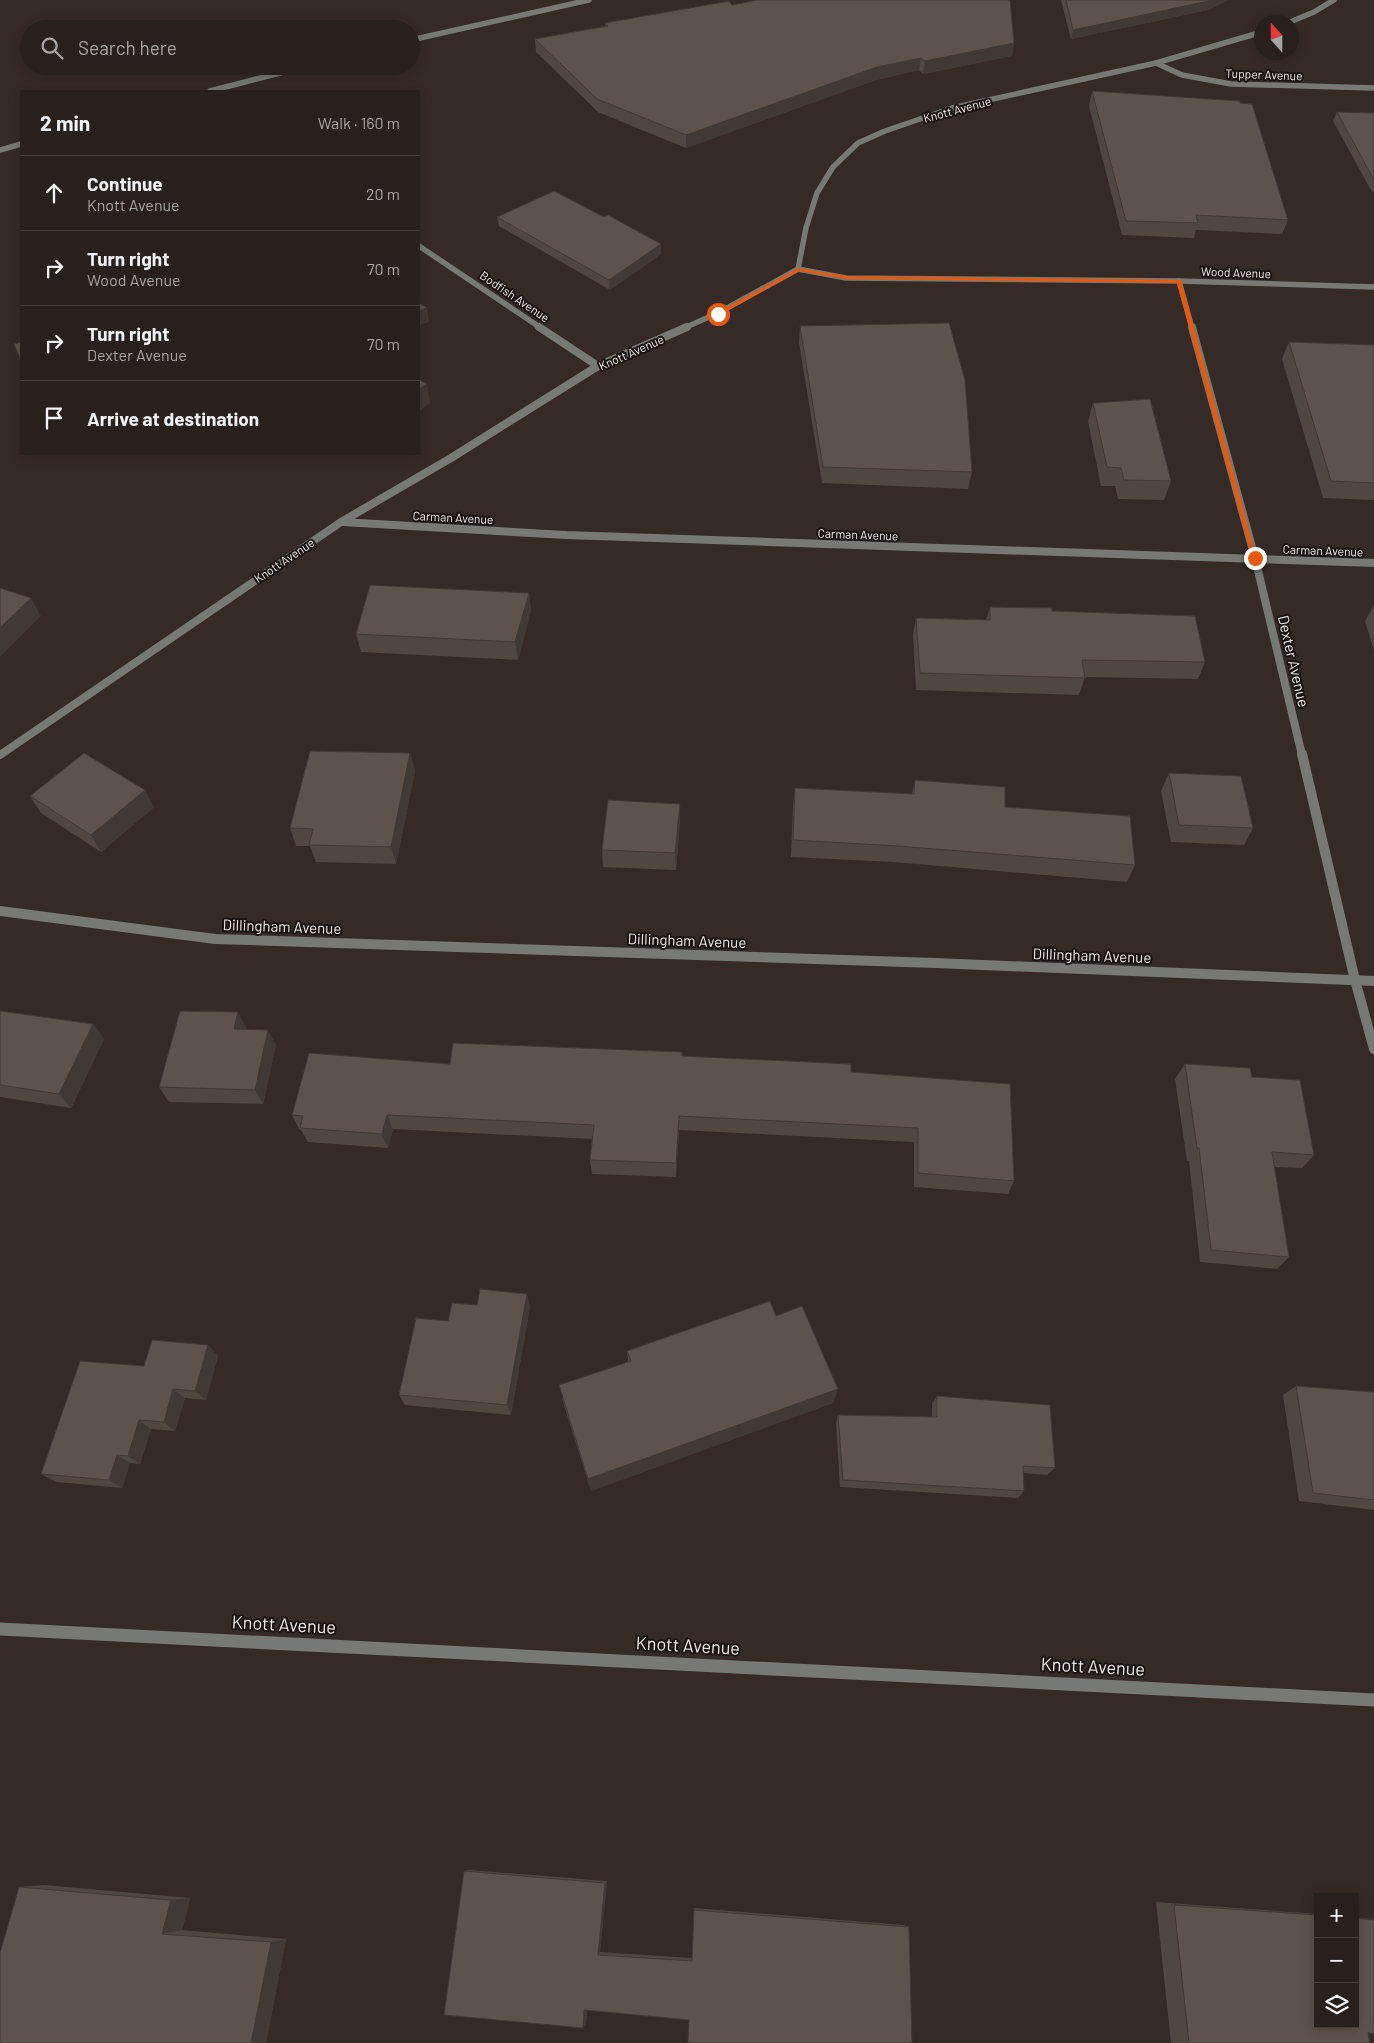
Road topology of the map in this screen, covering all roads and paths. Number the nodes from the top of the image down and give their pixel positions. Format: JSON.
{"nodes":[{"id":1,"x":589,"y":0,"type":"edge"},
{"id":2,"x":1334,"y":0,"type":"edge"},
{"id":3,"x":1299,"y":18,"type":"edge"},
{"id":4,"x":1254,"y":34,"type":"edge"},
{"id":5,"x":420,"y":38,"type":"edge"},
{"id":6,"x":1156,"y":62,"type":"junction"},
{"id":7,"x":273,"y":75,"type":"edge"},
{"id":8,"x":1374,"y":88,"type":"edge"},
{"id":9,"x":214,"y":90,"type":"edge"},
{"id":10,"x":20,"y":144,"type":"edge"},
{"id":11,"x":0,"y":150,"type":"edge"},
{"id":12,"x":420,"y":247,"type":"edge"},
{"id":13,"x":798,"y":269,"type":"junction"},
{"id":14,"x":1179,"y":281,"type":"junction"},
{"id":15,"x":1374,"y":287,"type":"edge"},
{"id":16,"x":598,"y":366,"type":"junction"},
{"id":17,"x":341,"y":522,"type":"junction"},
{"id":18,"x":1255,"y":558,"type":"junction"},
{"id":19,"x":1374,"y":563,"type":"edge"},
{"id":20,"x":0,"y":755,"type":"edge"},
{"id":21,"x":0,"y":912,"type":"edge"},
{"id":22,"x":1356,"y":980,"type":"junction"},
{"id":23,"x":1374,"y":981,"type":"edge"},
{"id":24,"x":1374,"y":1049,"type":"edge"},
{"id":25,"x":0,"y":1629,"type":"edge"},
{"id":26,"x":1374,"y":1700,"type":"edge"}],
"edges":[{"from":1,"to":5,"type":"street"},
{"from":2,"to":3,"type":"street"},
{"from":4,"to":6,"type":"street","name":"Knott Avenue"},
{"from":6,"to":8,"type":"street","name":"Tupper Avenue"},
{"from":6,"to":13,"type":"street","name":"Knott Avenue"},
{"from":7,"to":9,"type":"street"},
{"from":10,"to":11,"type":"street"},
{"from":12,"to":16,"type":"street","name":"Bodfish Avenue"},
{"from":13,"to":14,"type":"street","name":"Wood Avenue"},
{"from":13,"to":16,"type":"street","name":"Knott Avenue"},
{"from":14,"to":15,"type":"street","name":"Wood Avenue"},
{"from":14,"to":18,"type":"street","name":"Dexter Avenue"},
{"from":16,"to":17,"type":"street","name":"Knott Avenue"},
{"from":17,"to":18,"type":"street","name":"Carman Avenue"},
{"from":17,"to":20,"type":"street","name":"Knott Avenue"},
{"from":18,"to":19,"type":"street","name":"Carman Avenue"},
{"from":18,"to":22,"type":"street","name":"Dexter Avenue"},
{"from":21,"to":22,"type":"street","name":"Dillingham Avenue"},
{"from":22,"to":23,"type":"street","name":"Dillingham Avenue"},
{"from":22,"to":24,"type":"street","name":"Dexter Avenue"},
{"from":25,"to":26,"type":"street","name":"Knott Avenue"}]}
